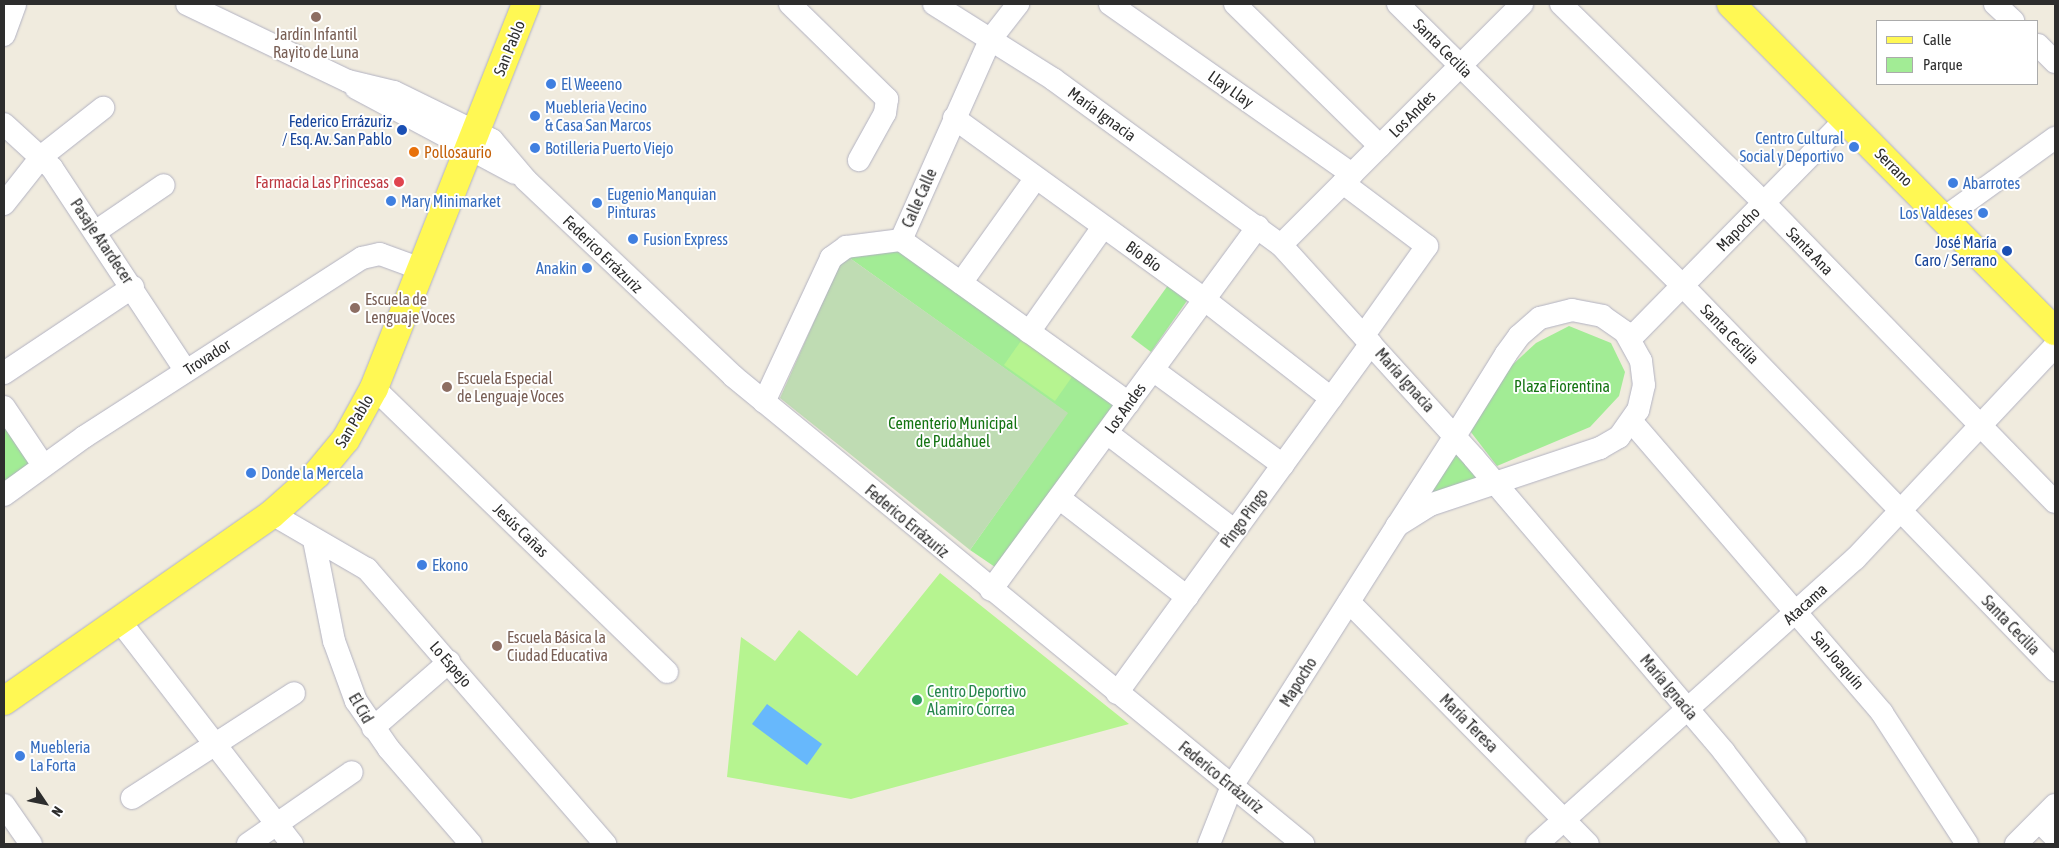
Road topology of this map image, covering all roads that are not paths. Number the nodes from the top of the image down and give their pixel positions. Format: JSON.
{"nodes":[{"id":1,"x":15,"y":4,"type":"edge"},
{"id":2,"x":187,"y":4,"type":"edge"},
{"id":3,"x":526,"y":4,"type":"edge"},
{"id":4,"x":790,"y":4,"type":"edge"},
{"id":5,"x":934,"y":4,"type":"edge"},
{"id":6,"x":1018,"y":4,"type":"edge"},
{"id":7,"x":1110,"y":4,"type":"edge"},
{"id":8,"x":1236,"y":4,"type":"edge"},
{"id":9,"x":1398,"y":4,"type":"edge"},
{"id":10,"x":1522,"y":4,"type":"edge"},
{"id":11,"x":1561,"y":4,"type":"edge"},
{"id":12,"x":1731,"y":4,"type":"edge"},
{"id":13,"x":1995,"y":4,"type":"edge"},
{"id":14,"x":2012,"y":20,"type":"edge"},
{"id":15,"x":4,"y":35,"type":"edge"},
{"id":16,"x":990,"y":40,"type":"junction"},
{"id":17,"x":2039,"y":46,"type":"edge"},
{"id":18,"x":2055,"y":62,"type":"edge"},
{"id":19,"x":1460,"y":66,"type":"junction"},
{"id":20,"x":103,"y":108,"type":"dead end"},
{"id":21,"x":954,"y":118,"type":"junction"},
{"id":22,"x":1846,"y":119,"type":"junction"},
{"id":23,"x":4,"y":124,"type":"edge"},
{"id":24,"x":2055,"y":138,"type":"edge"},
{"id":25,"x":472,"y":139,"type":"junction"},
{"id":26,"x":1380,"y":146,"type":"junction"},
{"id":27,"x":42,"y":156,"type":"junction"},
{"id":28,"x":859,"y":160,"type":"dead end"},
{"id":29,"x":1036,"y":178,"type":"junction"},
{"id":30,"x":1348,"y":179,"type":"junction"},
{"id":31,"x":164,"y":185,"type":"dead end"},
{"id":32,"x":1764,"y":203,"type":"junction"},
{"id":33,"x":4,"y":204,"type":"edge"},
{"id":34,"x":1944,"y":218,"type":"junction"},
{"id":35,"x":1258,"y":226,"type":"junction"},
{"id":36,"x":1103,"y":227,"type":"junction"},
{"id":37,"x":96,"y":232,"type":"junction"},
{"id":38,"x":901,"y":240,"type":"junction"},
{"id":39,"x":1281,"y":245,"type":"junction"},
{"id":40,"x":1427,"y":246,"type":"joint"},
{"id":41,"x":421,"y":269,"type":"junction"},
{"id":42,"x":961,"y":283,"type":"junction"},
{"id":43,"x":1683,"y":286,"type":"junction"},
{"id":44,"x":133,"y":287,"type":"junction"},
{"id":45,"x":1205,"y":300,"type":"junction"},
{"id":46,"x":2055,"y":331,"type":"edge"},
{"id":47,"x":1029,"y":332,"type":"junction"},
{"id":48,"x":1368,"y":339,"type":"junction"},
{"id":49,"x":1630,"y":339,"type":"junction"},
{"id":50,"x":2055,"y":346,"type":"edge"},
{"id":51,"x":186,"y":370,"type":"junction"},
{"id":52,"x":1153,"y":370,"type":"junction"},
{"id":53,"x":4,"y":373,"type":"edge"},
{"id":54,"x":374,"y":388,"type":"junction"},
{"id":55,"x":1331,"y":398,"type":"junction"},
{"id":56,"x":764,"y":402,"type":"junction"},
{"id":57,"x":1129,"y":403,"type":"junction"},
{"id":58,"x":4,"y":407,"type":"edge"},
{"id":59,"x":1632,"y":422,"type":"junction"},
{"id":60,"x":1981,"y":427,"type":"junction"},
{"id":61,"x":1107,"y":433,"type":"junction"},
{"id":62,"x":1455,"y":436,"type":"junction"},
{"id":63,"x":43,"y":465,"type":"junction"},
{"id":64,"x":1283,"y":465,"type":"junction"},
{"id":65,"x":1496,"y":484,"type":"junction"},
{"id":66,"x":4,"y":495,"type":"edge"},
{"id":67,"x":1059,"y":498,"type":"junction"},
{"id":68,"x":2055,"y":502,"type":"edge"},
{"id":69,"x":1902,"y":512,"type":"junction"},
{"id":70,"x":272,"y":514,"type":"junction"},
{"id":71,"x":1397,"y":526,"type":"junction"},
{"id":72,"x":1235,"y":531,"type":"junction"},
{"id":73,"x":314,"y":540,"type":"junction"},
{"id":74,"x":992,"y":590,"type":"junction"},
{"id":75,"x":1187,"y":597,"type":"junction"},
{"id":76,"x":1349,"y":602,"type":"junction"},
{"id":77,"x":1796,"y":612,"type":"junction"},
{"id":78,"x":120,"y":620,"type":"junction"},
{"id":79,"x":449,"y":662,"type":"junction"},
{"id":80,"x":2055,"y":670,"type":"edge"},
{"id":81,"x":667,"y":672,"type":"dead end"},
{"id":82,"x":1117,"y":692,"type":"junction"},
{"id":83,"x":294,"y":693,"type":"dead end"},
{"id":84,"x":4,"y":701,"type":"edge"},
{"id":85,"x":1688,"y":709,"type":"junction"},
{"id":86,"x":373,"y":728,"type":"junction"},
{"id":87,"x":214,"y":744,"type":"junction"},
{"id":88,"x":352,"y":772,"type":"dead end"},
{"id":89,"x":1232,"y":786,"type":"junction"},
{"id":90,"x":132,"y":798,"type":"dead end"},
{"id":91,"x":4,"y":805,"type":"edge"},
{"id":92,"x":1564,"y":820,"type":"junction"},
{"id":93,"x":2050,"y":821,"type":"edge"},
{"id":94,"x":276,"y":824,"type":"junction"},
{"id":95,"x":31,"y":844,"type":"edge"},
{"id":96,"x":248,"y":844,"type":"edge"},
{"id":97,"x":292,"y":844,"type":"edge"},
{"id":98,"x":471,"y":844,"type":"edge"},
{"id":99,"x":605,"y":844,"type":"edge"},
{"id":100,"x":1209,"y":844,"type":"edge"},
{"id":101,"x":1304,"y":844,"type":"edge"},
{"id":102,"x":1537,"y":844,"type":"edge"},
{"id":103,"x":1588,"y":844,"type":"edge"},
{"id":104,"x":1795,"y":844,"type":"edge"},
{"id":105,"x":1967,"y":844,"type":"edge"},
{"id":106,"x":2016,"y":844,"type":"edge"}],
"edges":[{"from":1,"to":15,"type":"street"},
{"from":2,"to":25,"type":"street","name":"Federico Errázuriz"},
{"from":3,"to":25,"type":"main road","name":"San Pablo"},
{"from":4,"to":28,"type":"street"},
{"from":5,"to":16,"type":"street","name":"María Ignacia"},
{"from":6,"to":16,"type":"street","name":"Calle Calle"},
{"from":7,"to":30,"type":"street","name":"Llay Llay"},
{"from":8,"to":26,"type":"street"},
{"from":9,"to":19,"type":"street","name":"Santa Cecilia"},
{"from":10,"to":19,"type":"street","name":"Los Andes"},
{"from":11,"to":32,"type":"street","name":"Santa Ana"},
{"from":12,"to":22,"type":"main road","name":"Serrano"},
{"from":13,"to":14,"type":"street"},
{"from":16,"to":21,"type":"street","name":"Calle Calle"},
{"from":16,"to":35,"type":"street","name":"María Ignacia"},
{"from":17,"to":18,"type":"street"},
{"from":19,"to":26,"type":"street","name":"Los Andes"},
{"from":19,"to":43,"type":"street","name":"Santa Cecilia"},
{"from":20,"to":27,"type":"street"},
{"from":21,"to":29,"type":"street","name":"Bío Bío"},
{"from":21,"to":38,"type":"street","name":"Calle Calle"},
{"from":22,"to":32,"type":"street","name":"Mapocho"},
{"from":22,"to":34,"type":"main road","name":"Serrano"},
{"from":23,"to":27,"type":"street","name":"Pasaje Atardecer"},
{"from":24,"to":34,"type":"street"},
{"from":25,"to":41,"type":"main road","name":"San Pablo"},
{"from":25,"to":56,"type":"street","name":"Federico Errázuriz"},
{"from":26,"to":30,"type":"street","name":"Los Andes"},
{"from":27,"to":33,"type":"street"},
{"from":27,"to":37,"type":"street","name":"Pasaje Atardecer"},
{"from":29,"to":36,"type":"street","name":"Bío Bío"},
{"from":29,"to":42,"type":"street"},
{"from":30,"to":39,"type":"street","name":"Los Andes"},
{"from":30,"to":40,"type":"street","name":"Llay Llay"},
{"from":31,"to":37,"type":"street"},
{"from":32,"to":43,"type":"street","name":"Mapocho"},
{"from":32,"to":60,"type":"street","name":"Santa Ana"},
{"from":34,"to":46,"type":"main road","name":"Serrano"},
{"from":35,"to":39,"type":"street","name":"María Ignacia"},
{"from":35,"to":45,"type":"street","name":"Los Andes"},
{"from":36,"to":45,"type":"street","name":"Bío Bío"},
{"from":36,"to":47,"type":"street"},
{"from":37,"to":44,"type":"street","name":"Pasaje Atardecer"},
{"from":38,"to":42,"type":"street"},
{"from":38,"to":56,"type":"street","name":"Calle Calle"},
{"from":39,"to":48,"type":"street","name":"María Ignacia"},
{"from":40,"to":48,"type":"street","name":"Pingo Pingo"},
{"from":41,"to":51,"type":"street","name":"Trovador"},
{"from":41,"to":54,"type":"main road","name":"San Pablo"},
{"from":42,"to":47,"type":"street"},
{"from":43,"to":49,"type":"street","name":"Mapocho"},
{"from":43,"to":69,"type":"street","name":"Santa Cecilia"},
{"from":44,"to":51,"type":"street","name":"Pasaje Atardecer"},
{"from":44,"to":53,"type":"street"},
{"from":45,"to":52,"type":"street","name":"Los Andes"},
{"from":45,"to":55,"type":"street","name":"Bío Bío"},
{"from":47,"to":57,"type":"street"},
{"from":48,"to":55,"type":"street","name":"Pingo Pingo"},
{"from":48,"to":62,"type":"street","name":"María Ignacia"},
{"from":49,"to":59,"type":"street","name":"Mapocho"},
{"from":49,"to":62,"type":"street","name":"Mapocho"},
{"from":50,"to":60,"type":"street","name":"Atacama"},
{"from":51,"to":63,"type":"street","name":"Trovador"},
{"from":52,"to":57,"type":"street","name":"Los Andes"},
{"from":52,"to":64,"type":"street"},
{"from":54,"to":70,"type":"main road","name":"San Pablo"},
{"from":54,"to":81,"type":"street","name":"Jesús Cañas"},
{"from":55,"to":64,"type":"street","name":"Pingo Pingo"},
{"from":56,"to":74,"type":"street","name":"Federico Errázuriz"},
{"from":57,"to":61,"type":"street","name":"Los Andes"},
{"from":58,"to":63,"type":"street"},
{"from":59,"to":65,"type":"street","name":"Mapocho"},
{"from":59,"to":77,"type":"street","name":"San Joaquín"},
{"from":60,"to":68,"type":"street","name":"Santa Ana"},
{"from":60,"to":69,"type":"street","name":"Atacama"},
{"from":61,"to":67,"type":"street","name":"Los Andes"},
{"from":61,"to":72,"type":"street"},
{"from":62,"to":65,"type":"street","name":"María Ignacia"},
{"from":62,"to":71,"type":"street","name":"Mapocho"},
{"from":63,"to":66,"type":"street","name":"Trovador"},
{"from":64,"to":72,"type":"street","name":"Pingo Pingo"},
{"from":65,"to":71,"type":"street","name":"Mapocho"},
{"from":65,"to":85,"type":"street","name":"María Ignacia"},
{"from":67,"to":74,"type":"street","name":"Los Andes"},
{"from":67,"to":75,"type":"street"},
{"from":69,"to":77,"type":"street","name":"Atacama"},
{"from":69,"to":80,"type":"street","name":"Santa Cecilia"},
{"from":70,"to":73,"type":"street","name":"Lo Espejo"},
{"from":70,"to":78,"type":"main road","name":"San Pablo"},
{"from":71,"to":76,"type":"street","name":"Mapocho"},
{"from":72,"to":75,"type":"street","name":"Pingo Pingo"},
{"from":73,"to":79,"type":"street","name":"Lo Espejo"},
{"from":73,"to":86,"type":"street","name":"El Cid"},
{"from":74,"to":82,"type":"street","name":"Federico Errázuriz"},
{"from":75,"to":82,"type":"street","name":"Pingo Pingo"},
{"from":76,"to":89,"type":"street","name":"Mapocho"},
{"from":76,"to":92,"type":"street","name":"María Teresa"},
{"from":77,"to":85,"type":"street","name":"Atacama"},
{"from":77,"to":105,"type":"street","name":"San Joaquín"},
{"from":78,"to":84,"type":"main road","name":"San Pablo"},
{"from":78,"to":87,"type":"street"},
{"from":79,"to":86,"type":"street"},
{"from":79,"to":99,"type":"street","name":"Lo Espejo"},
{"from":82,"to":89,"type":"street","name":"Federico Errázuriz"},
{"from":83,"to":87,"type":"street"},
{"from":85,"to":92,"type":"street","name":"Atacama"},
{"from":85,"to":104,"type":"street","name":"María Ignacia"},
{"from":86,"to":98,"type":"street","name":"El Cid"},
{"from":87,"to":90,"type":"street"},
{"from":87,"to":94,"type":"street"},
{"from":88,"to":94,"type":"street"},
{"from":89,"to":100,"type":"street","name":"Mapocho"},
{"from":89,"to":101,"type":"street","name":"Federico Errázuriz"},
{"from":91,"to":95,"type":"street"},
{"from":92,"to":102,"type":"street","name":"Atacama"},
{"from":92,"to":103,"type":"street","name":"María Teresa"},
{"from":93,"to":106,"type":"street"},
{"from":94,"to":96,"type":"street"},
{"from":94,"to":97,"type":"street"}]}
